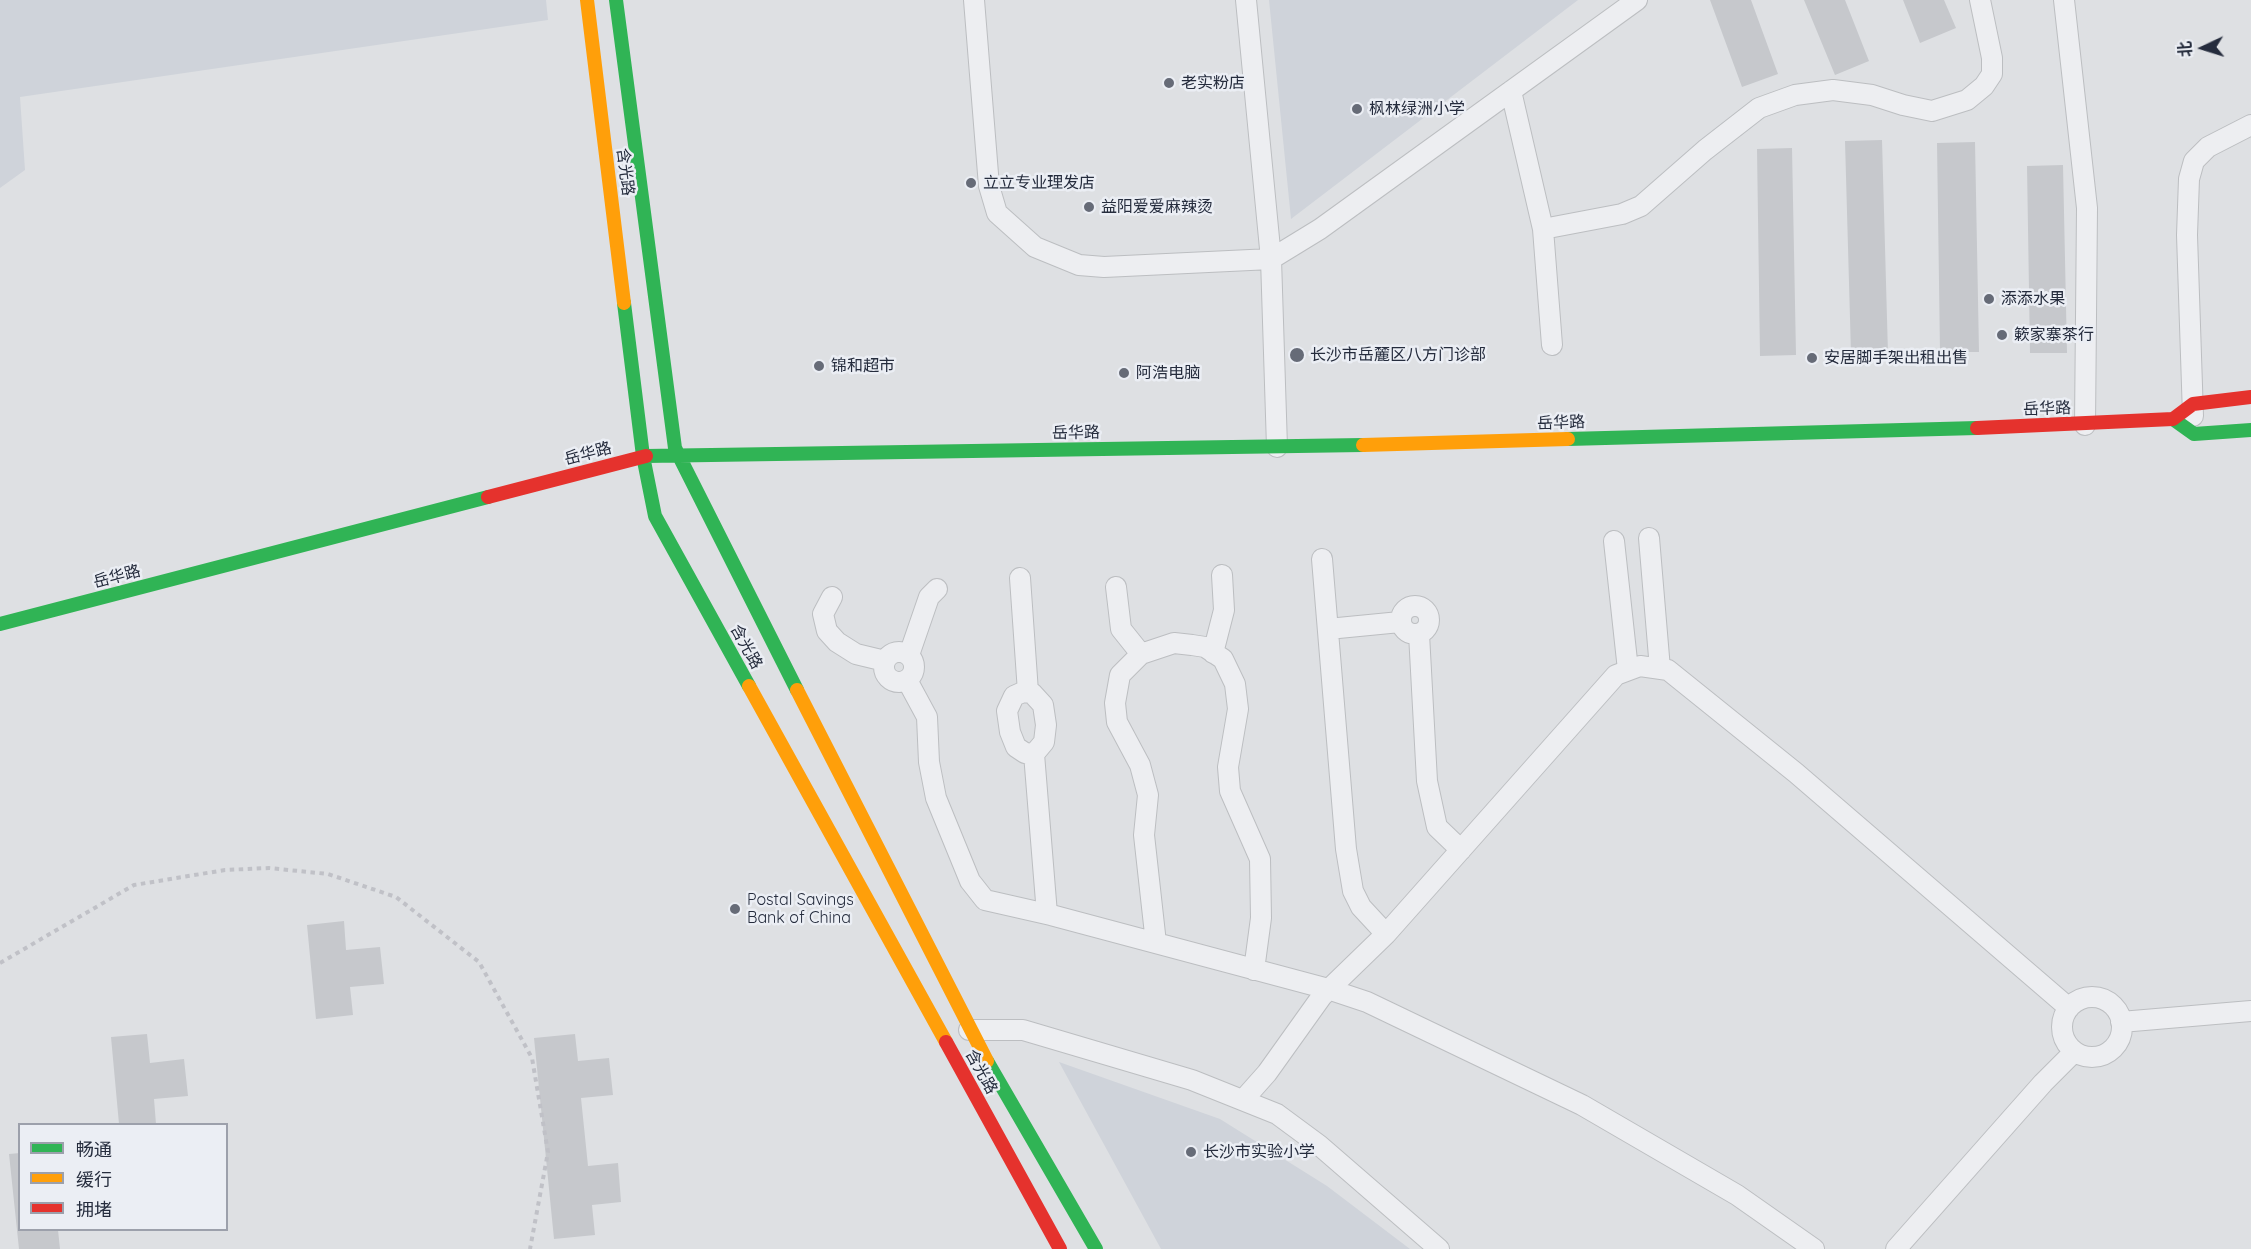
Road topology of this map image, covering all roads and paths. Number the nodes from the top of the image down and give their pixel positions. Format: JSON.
{"nodes":[{"id":1,"x":587,"y":0,"type":"edge"},
{"id":2,"x":616,"y":0,"type":"edge"},
{"id":3,"x":974,"y":0,"type":"edge"},
{"id":4,"x":1246,"y":0,"type":"edge"},
{"id":5,"x":1637,"y":0,"type":"edge"},
{"id":6,"x":1980,"y":0,"type":"edge"},
{"id":7,"x":2064,"y":0,"type":"edge"},
{"id":8,"x":1511,"y":91,"type":"junction"},
{"id":9,"x":2251,"y":125,"type":"edge"},
{"id":10,"x":1543,"y":229,"type":"junction"},
{"id":11,"x":1271,"y":259,"type":"junction"},
{"id":12,"x":1552,"y":345,"type":"dead end"},
{"id":13,"x":2251,"y":397,"type":"edge"},
{"id":14,"x":2193,"y":404,"type":"junction"},
{"id":15,"x":2173,"y":419,"type":"junction"},
{"id":16,"x":2085,"y":424,"type":"junction"},
{"id":17,"x":2251,"y":430,"type":"edge"},
{"id":18,"x":2194,"y":434,"type":"junction"},
{"id":19,"x":1277,"y":447,"type":"junction"},
{"id":20,"x":677,"y":454,"type":"junction"},
{"id":21,"x":643,"y":456,"type":"junction"},
{"id":22,"x":1649,"y":538,"type":"dead end"},
{"id":23,"x":1614,"y":541,"type":"dead end"},
{"id":24,"x":1322,"y":559,"type":"dead end"},
{"id":25,"x":1222,"y":575,"type":"dead end"},
{"id":26,"x":1020,"y":578,"type":"dead end"},
{"id":27,"x":1116,"y":586,"type":"dead end"},
{"id":28,"x":937,"y":590,"type":"dead end"},
{"id":29,"x":832,"y":597,"type":"dead end"},
{"id":30,"x":0,"y":624,"type":"edge"},
{"id":31,"x":1328,"y":629,"type":"junction"},
{"id":32,"x":1213,"y":653,"type":"junction"},
{"id":33,"x":1141,"y":654,"type":"junction"},
{"id":34,"x":909,"y":655,"type":"junction"},
{"id":35,"x":885,"y":661,"type":"junction"},
{"id":36,"x":1660,"y":669,"type":"junction"},
{"id":37,"x":1628,"y":670,"type":"junction"},
{"id":38,"x":907,"y":680,"type":"junction"},
{"id":39,"x":1028,"y":692,"type":"junction"},
{"id":40,"x":1034,"y":754,"type":"junction"},
{"id":41,"x":1461,"y":850,"type":"junction"},
{"id":42,"x":1047,"y":914,"type":"junction"},
{"id":43,"x":1386,"y":934,"type":"junction"},
{"id":44,"x":1156,"y":943,"type":"junction"},
{"id":45,"x":0,"y":963,"type":"edge"},
{"id":46,"x":1254,"y":970,"type":"junction"},
{"id":47,"x":1328,"y":989,"type":"junction"},
{"id":48,"x":2069,"y":1008,"type":"junction"},
{"id":49,"x":2251,"y":1011,"type":"edge"},
{"id":50,"x":2121,"y":1022,"type":"junction"},
{"id":51,"x":969,"y":1030,"type":"junction"},
{"id":52,"x":2073,"y":1052,"type":"junction"},
{"id":53,"x":1242,"y":1100,"type":"junction"},
{"id":54,"x":530,"y":1249,"type":"edge"},
{"id":55,"x":1060,"y":1249,"type":"edge"},
{"id":56,"x":1096,"y":1249,"type":"edge"},
{"id":57,"x":1439,"y":1249,"type":"edge"},
{"id":58,"x":1814,"y":1249,"type":"edge"},
{"id":59,"x":1896,"y":1249,"type":"edge"}],
"edges":[{"from":1,"to":21,"type":"main road","name":"含光路"},
{"from":2,"to":20,"type":"main road","name":"含光路"},
{"from":3,"to":11,"type":"street"},
{"from":4,"to":11,"type":"street"},
{"from":5,"to":8,"type":"street"},
{"from":6,"to":10,"type":"street"},
{"from":7,"to":16,"type":"street"},
{"from":8,"to":10,"type":"street"},
{"from":8,"to":11,"type":"street"},
{"from":9,"to":14,"type":"street"},
{"from":10,"to":12,"type":"street"},
{"from":11,"to":19,"type":"street"},
{"from":13,"to":14,"type":"main road"},
{"from":14,"to":15,"type":"main road"},
{"from":14,"to":18,"type":"street"},
{"from":15,"to":16,"type":"main road","name":"岳华路"},
{"from":15,"to":18,"type":"main road"},
{"from":16,"to":19,"type":"main road","name":"岳华路"},
{"from":17,"to":18,"type":"main road"},
{"from":19,"to":20,"type":"main road","name":"岳华路"},
{"from":20,"to":21,"type":"main road","name":"岳华路"},
{"from":20,"to":51,"type":"main road","name":"含光路"},
{"from":21,"to":30,"type":"main road","name":"岳华路"},
{"from":21,"to":55,"type":"main road","name":"含光路"},
{"from":22,"to":36,"type":"street"},
{"from":23,"to":37,"type":"street"},
{"from":24,"to":31,"type":"street"},
{"from":25,"to":32,"type":"street"},
{"from":26,"to":39,"type":"street"},
{"from":27,"to":33,"type":"street"},
{"from":28,"to":34,"type":"street"},
{"from":29,"to":35,"type":"street"},
{"from":31,"to":41,"type":"street"},
{"from":31,"to":43,"type":"street"},
{"from":32,"to":33,"type":"street"},
{"from":32,"to":46,"type":"street"},
{"from":33,"to":44,"type":"street"},
{"from":34,"to":35,"type":"street"},
{"from":34,"to":38,"type":"street"},
{"from":35,"to":38,"type":"street"},
{"from":36,"to":37,"type":"street"},
{"from":36,"to":48,"type":"street"},
{"from":37,"to":41,"type":"street"},
{"from":38,"to":42,"type":"street"},
{"from":39,"to":40,"type":"street"},
{"from":39,"to":40,"type":"street"},
{"from":40,"to":42,"type":"street"},
{"from":41,"to":43,"type":"street"},
{"from":42,"to":44,"type":"street"},
{"from":43,"to":47,"type":"street"},
{"from":44,"to":46,"type":"street"},
{"from":45,"to":54,"type":"path"},
{"from":46,"to":47,"type":"street"},
{"from":47,"to":53,"type":"street"},
{"from":47,"to":58,"type":"street"},
{"from":48,"to":50,"type":"street"},
{"from":48,"to":52,"type":"street"},
{"from":49,"to":50,"type":"street"},
{"from":50,"to":52,"type":"street"},
{"from":51,"to":53,"type":"street"},
{"from":51,"to":56,"type":"main road","name":"含光路"},
{"from":52,"to":59,"type":"street"},
{"from":53,"to":57,"type":"street"}]}
